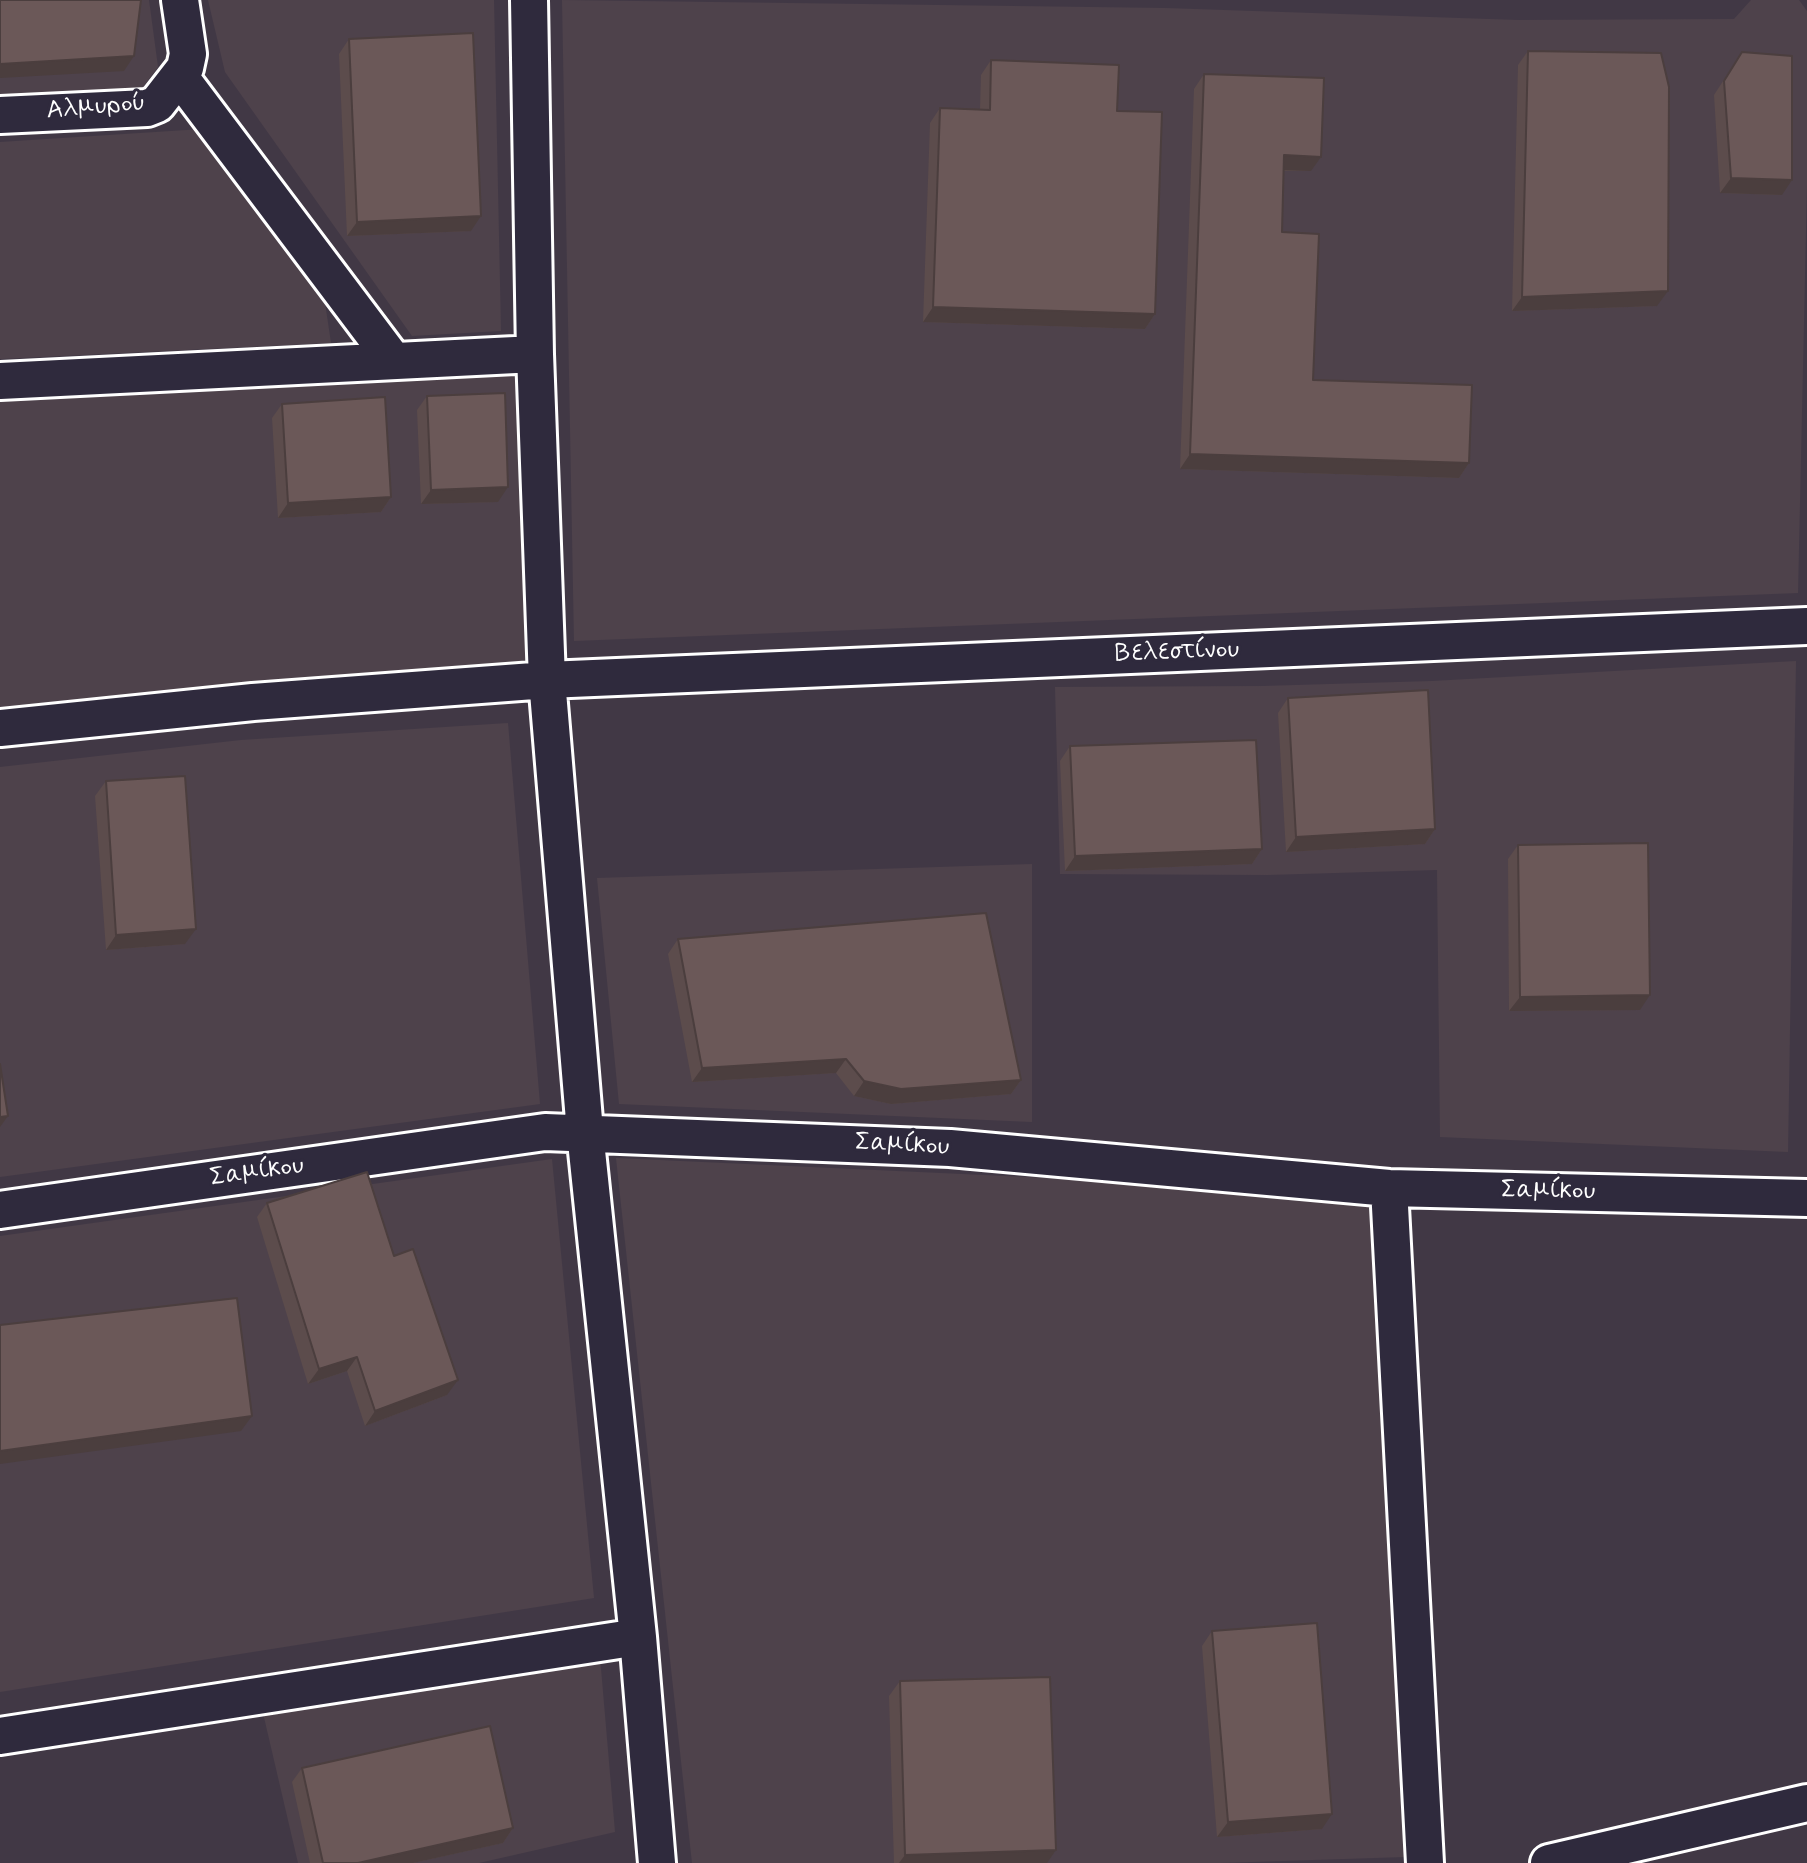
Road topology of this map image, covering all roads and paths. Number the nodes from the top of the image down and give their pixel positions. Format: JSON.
{"nodes":[{"id":1,"x":180,"y":0,"type":"edge"},
{"id":2,"x":529,"y":0,"type":"edge"},
{"id":3,"x":180,"y":77,"type":"junction"},
{"id":4,"x":0,"y":115,"type":"edge"},
{"id":5,"x":535,"y":354,"type":"junction"},
{"id":6,"x":393,"y":360,"type":"junction"},
{"id":7,"x":0,"y":381,"type":"edge"},
{"id":8,"x":1807,"y":626,"type":"edge"},
{"id":9,"x":547,"y":680,"type":"junction"},
{"id":10,"x":0,"y":728,"type":"edge"},
{"id":11,"x":585,"y":1132,"type":"junction"},
{"id":12,"x":1389,"y":1188,"type":"junction"},
{"id":13,"x":1807,"y":1198,"type":"edge"},
{"id":14,"x":0,"y":1210,"type":"edge"},
{"id":15,"x":638,"y":1637,"type":"junction"},
{"id":16,"x":0,"y":1736,"type":"edge"},
{"id":17,"x":1807,"y":1803,"type":"edge"},
{"id":18,"x":657,"y":1863,"type":"edge"},
{"id":19,"x":1425,"y":1863,"type":"edge"},
{"id":20,"x":1549,"y":1863,"type":"edge"}],
"edges":[{"from":1,"to":3,"type":"street"},
{"from":2,"to":5,"type":"street"},
{"from":3,"to":4,"type":"street","name":"Αλμυρού"},
{"from":3,"to":6,"type":"street"},
{"from":5,"to":6,"type":"street"},
{"from":5,"to":9,"type":"street"},
{"from":6,"to":7,"type":"street"},
{"from":8,"to":9,"type":"street","name":"Βελεστίνου"},
{"from":9,"to":10,"type":"street","name":"Βελεστίνου"},
{"from":9,"to":11,"type":"street"},
{"from":11,"to":12,"type":"street","name":"Σαμίκου"},
{"from":11,"to":14,"type":"street","name":"Σαμίκου"},
{"from":11,"to":15,"type":"street"},
{"from":12,"to":13,"type":"street","name":"Σαμίκου"},
{"from":12,"to":19,"type":"street"},
{"from":15,"to":16,"type":"street"},
{"from":15,"to":18,"type":"street"},
{"from":17,"to":20,"type":"street"}]}
